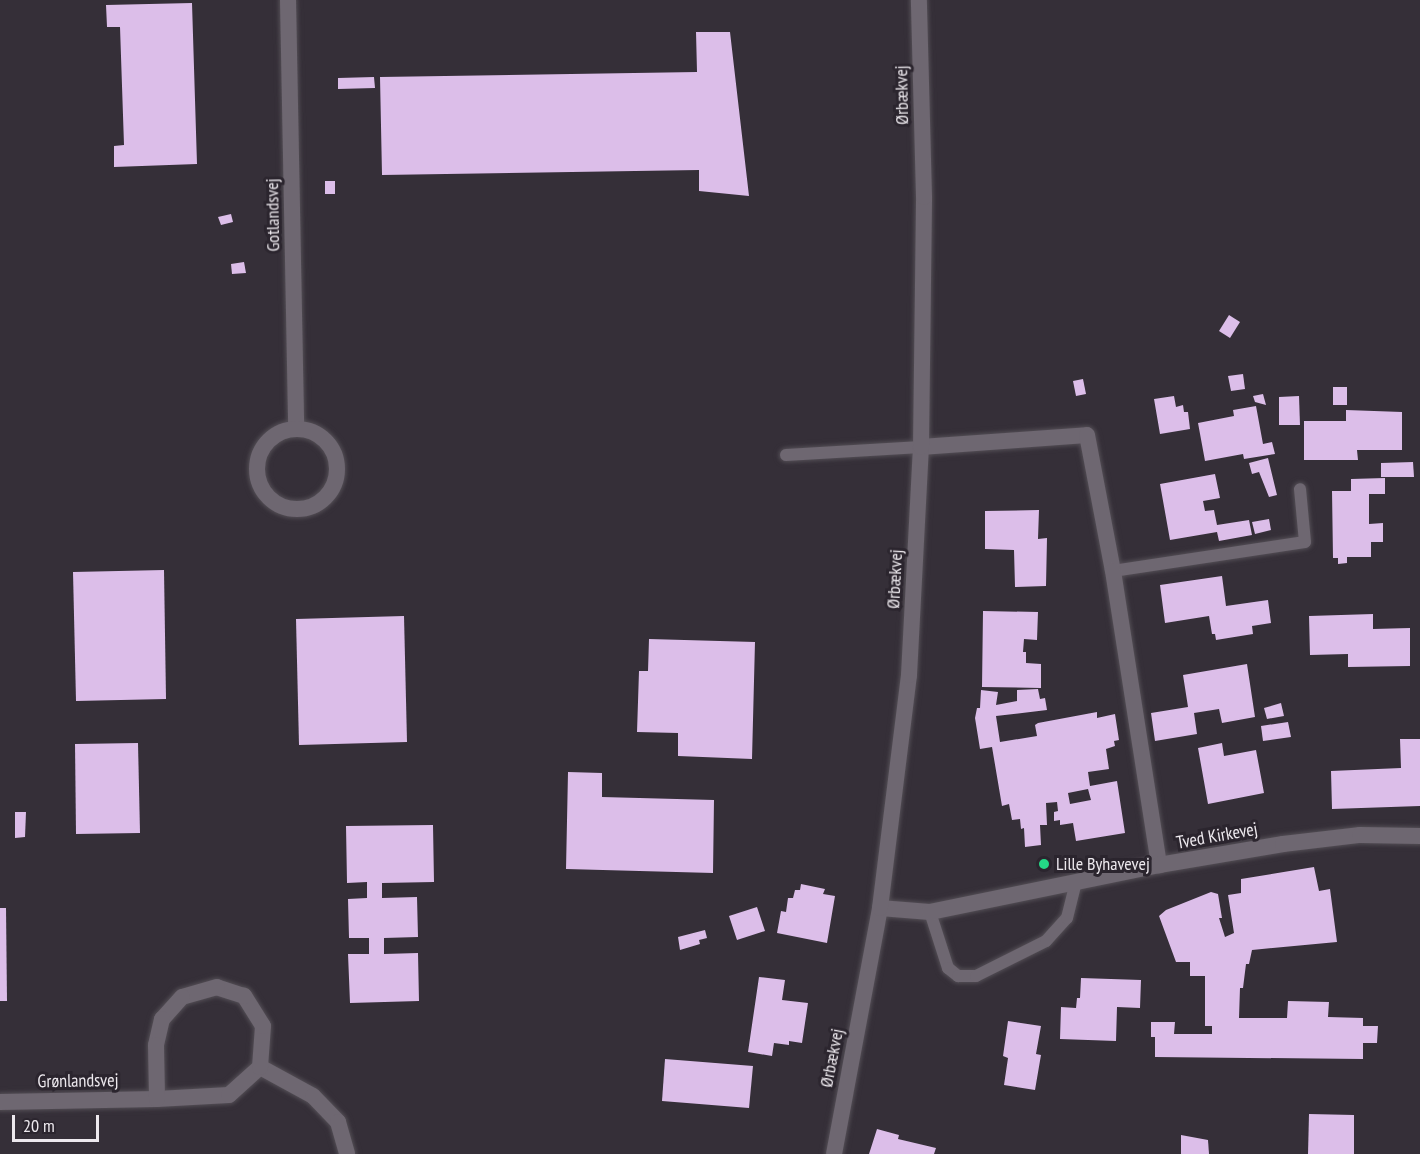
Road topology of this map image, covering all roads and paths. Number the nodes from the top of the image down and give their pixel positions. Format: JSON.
{"nodes":[{"id":1,"x":288,"y":0,"type":"edge"},
{"id":2,"x":919,"y":0,"type":"edge"},
{"id":3,"x":296,"y":428,"type":"junction"},
{"id":4,"x":921,"y":447,"type":"junction"},
{"id":5,"x":786,"y":455,"type":"dead end"},
{"id":6,"x":1300,"y":489,"type":"dead end"},
{"id":7,"x":1113,"y":571,"type":"junction"},
{"id":8,"x":1420,"y":836,"type":"edge"},
{"id":9,"x":1159,"y":865,"type":"junction"},
{"id":10,"x":1076,"y":882,"type":"junction"},
{"id":11,"x":880,"y":908,"type":"junction"},
{"id":12,"x":930,"y":912,"type":"junction"},
{"id":13,"x":260,"y":1067,"type":"junction"},
{"id":14,"x":157,"y":1099,"type":"junction"},
{"id":15,"x":0,"y":1102,"type":"edge"},
{"id":16,"x":347,"y":1154,"type":"edge"},
{"id":17,"x":834,"y":1154,"type":"edge"}],
"edges":[{"from":1,"to":3,"type":"street","name":"Gotlandsvej"},
{"from":2,"to":4,"type":"street","name":"Ørbækvej"},
{"from":3,"to":3,"type":"street"},
{"from":4,"to":5,"type":"lane"},
{"from":4,"to":7,"type":"street"},
{"from":4,"to":11,"type":"street","name":"Ørbækvej"},
{"from":6,"to":7,"type":"lane"},
{"from":7,"to":9,"type":"street"},
{"from":8,"to":9,"type":"street","name":"Tved Kirkevej"},
{"from":9,"to":10,"type":"street","name":"Tved Kirkevej"},
{"from":10,"to":12,"type":"street","name":"Tved Kirkevej"},
{"from":10,"to":12,"type":"lane"},
{"from":11,"to":12,"type":"street","name":"Tved Kirkevej"},
{"from":11,"to":17,"type":"street","name":"Ørbækvej"},
{"from":13,"to":14,"type":"street","name":"Grønlandsvej"},
{"from":13,"to":14,"type":"street"},
{"from":13,"to":16,"type":"street"},
{"from":14,"to":15,"type":"street","name":"Grønlandsvej"}]}
